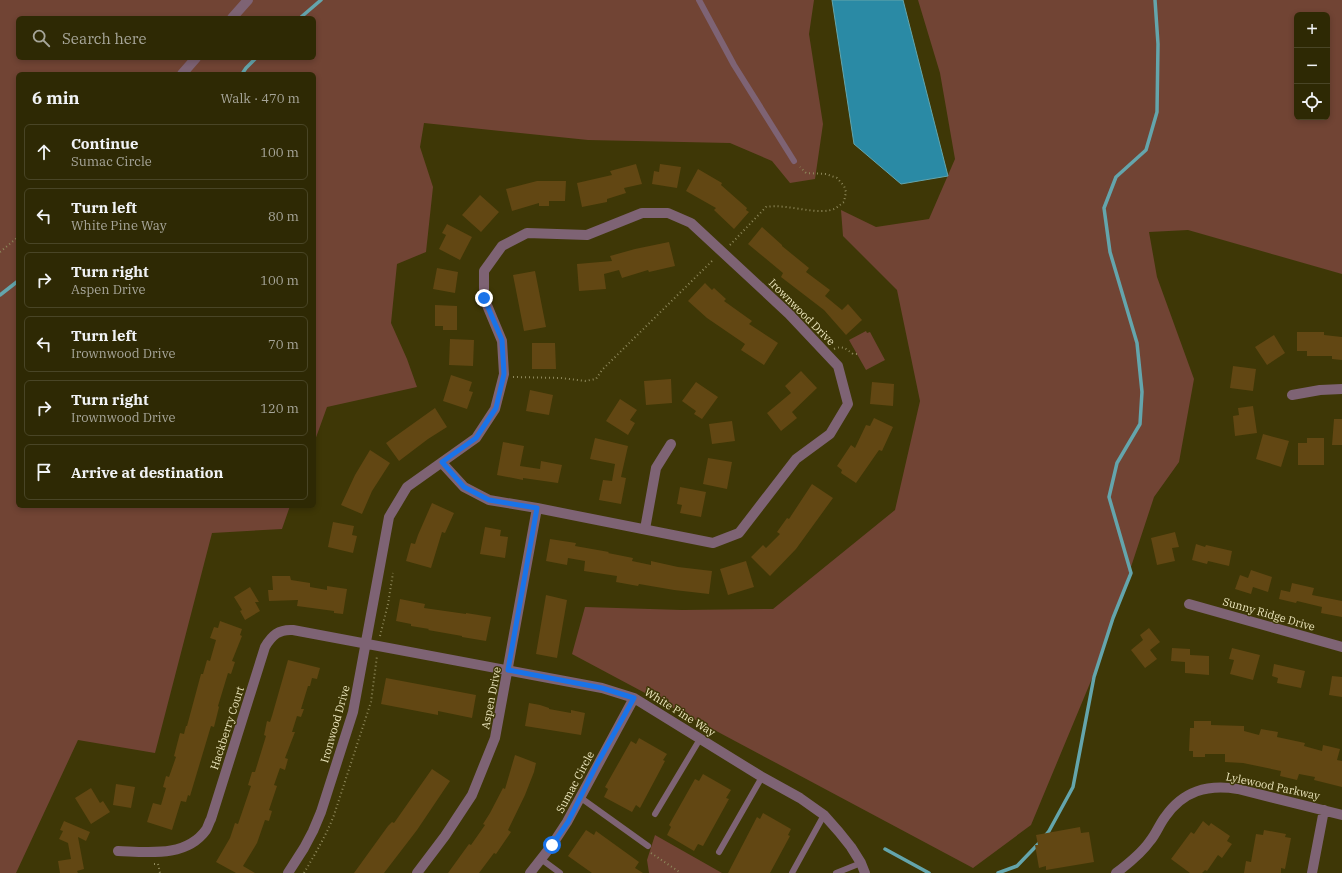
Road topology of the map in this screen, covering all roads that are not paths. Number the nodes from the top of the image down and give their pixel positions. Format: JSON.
{"nodes":[{"id":1,"x":248,"y":0,"type":"edge"},
{"id":2,"x":699,"y":0,"type":"edge"},
{"id":3,"x":234,"y":16,"type":"edge"},
{"id":4,"x":194,"y":60,"type":"edge"},
{"id":5,"x":184,"y":72,"type":"edge"},
{"id":6,"x":794,"y":161,"type":"road end"},
{"id":7,"x":1342,"y":389,"type":"edge"},
{"id":8,"x":1292,"y":395,"type":"dead end"},
{"id":9,"x":671,"y":444,"type":"dead end"},
{"id":10,"x":442,"y":462,"type":"junction"},
{"id":11,"x":537,"y":508,"type":"junction"},
{"id":12,"x":645,"y":529,"type":"junction"},
{"id":13,"x":378,"y":572,"type":"joint"},
{"id":14,"x":1188,"y":604,"type":"dead end"},
{"id":15,"x":366,"y":644,"type":"junction"},
{"id":16,"x":1342,"y":647,"type":"edge"},
{"id":17,"x":508,"y":670,"type":"junction"},
{"id":18,"x":634,"y":698,"type":"junction"},
{"id":19,"x":700,"y":739,"type":"junction"},
{"id":20,"x":762,"y":777,"type":"junction"},
{"id":21,"x":581,"y":798,"type":"junction"},
{"id":22,"x":1324,"y":810,"type":"junction"},
{"id":23,"x":655,"y":814,"type":"dead end"},
{"id":24,"x":824,"y":815,"type":"junction"},
{"id":25,"x":1342,"y":815,"type":"edge"},
{"id":26,"x":649,"y":849,"type":"road end"},
{"id":27,"x":118,"y":851,"type":"dead end"},
{"id":28,"x":719,"y":852,"type":"dead end"},
{"id":29,"x":541,"y":859,"type":"junction"},
{"id":30,"x":861,"y":863,"type":"junction"},
{"id":31,"x":288,"y":873,"type":"edge"},
{"id":32,"x":417,"y":873,"type":"edge"},
{"id":33,"x":530,"y":873,"type":"edge"},
{"id":34,"x":560,"y":873,"type":"edge"},
{"id":35,"x":792,"y":873,"type":"edge"},
{"id":36,"x":836,"y":873,"type":"edge"},
{"id":37,"x":865,"y":873,"type":"edge"},
{"id":38,"x":1116,"y":873,"type":"edge"},
{"id":39,"x":1312,"y":873,"type":"edge"}],
"edges":[{"from":1,"to":3,"type":"street"},
{"from":2,"to":6,"type":"lane"},
{"from":4,"to":5,"type":"street"},
{"from":7,"to":8,"type":"street"},
{"from":9,"to":12,"type":"street"},
{"from":10,"to":11,"type":"street","name":"Irownwood Drive"},
{"from":10,"to":12,"type":"street","name":"Irownwood Drive"},
{"from":10,"to":13,"type":"street","name":"Irownwood Drive"},
{"from":11,"to":12,"type":"street","name":"Irownwood Drive"},
{"from":11,"to":17,"type":"street","name":"Aspen Drive"},
{"from":13,"to":15,"type":"street","name":"Ironwood Drive"},
{"from":14,"to":16,"type":"street","name":"Sunny Ridge Drive"},
{"from":15,"to":17,"type":"street","name":"White Pine Way"},
{"from":15,"to":27,"type":"street","name":"Hackberry Court"},
{"from":15,"to":31,"type":"street","name":"Ironwood Drive"},
{"from":17,"to":18,"type":"street","name":"White Pine Way"},
{"from":17,"to":32,"type":"street","name":"Aspen Drive"},
{"from":18,"to":19,"type":"street","name":"White Pine Way"},
{"from":18,"to":21,"type":"street","name":"Sumac Circle"},
{"from":19,"to":20,"type":"street","name":"White Pine Way"},
{"from":19,"to":23,"type":"lane"},
{"from":20,"to":24,"type":"street","name":"White Pine Way"},
{"from":20,"to":28,"type":"lane"},
{"from":21,"to":26,"type":"lane"},
{"from":21,"to":29,"type":"street","name":"Sumac Circle"},
{"from":22,"to":25,"type":"street","name":"Lylewood Parkway"},
{"from":22,"to":38,"type":"street","name":"Lylewood Parkway"},
{"from":22,"to":39,"type":"street"},
{"from":24,"to":30,"type":"street","name":"White Pine Way"},
{"from":24,"to":35,"type":"lane"},
{"from":29,"to":33,"type":"street","name":"Sumac Circle"},
{"from":29,"to":34,"type":"lane"},
{"from":30,"to":36,"type":"lane"},
{"from":30,"to":37,"type":"street","name":"White Pine Way"}]}
